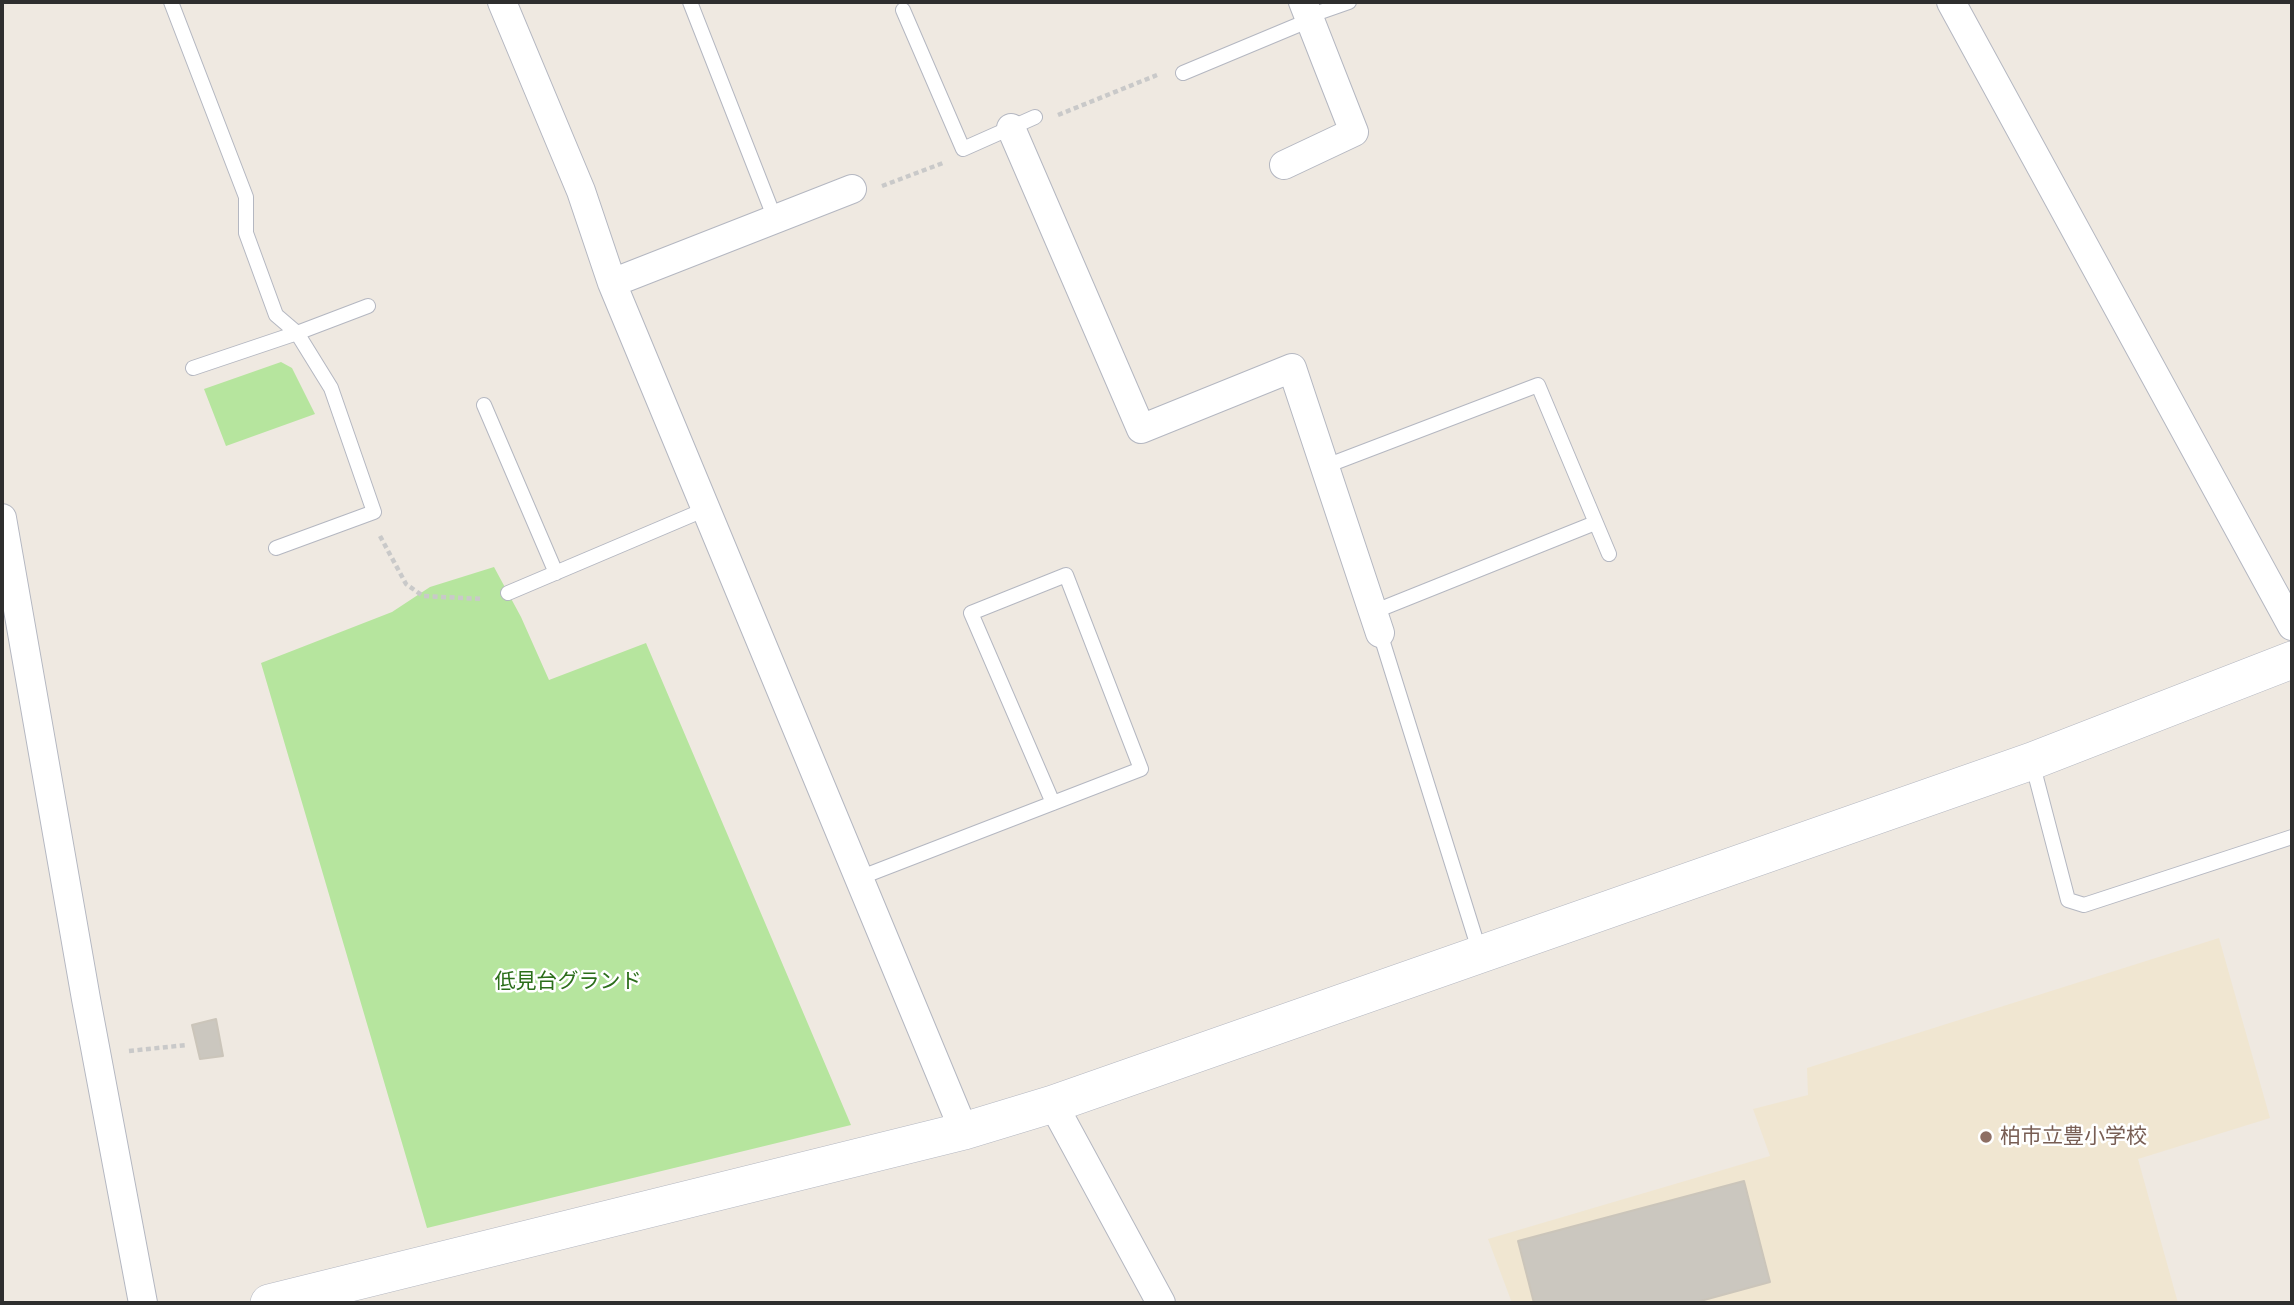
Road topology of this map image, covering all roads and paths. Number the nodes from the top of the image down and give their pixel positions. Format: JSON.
{"nodes":[{"id":1,"x":171,"y":2,"type":"edge"},
{"id":2,"x":502,"y":2,"type":"edge"},
{"id":3,"x":690,"y":2,"type":"edge"},
{"id":4,"x":1349,"y":2,"type":"edge"},
{"id":5,"x":1951,"y":2,"type":"edge"},
{"id":6,"x":903,"y":10,"type":"dead end"},
{"id":7,"x":1307,"y":13,"type":"edge"},
{"id":8,"x":1183,"y":73,"type":"joint"},
{"id":9,"x":1023,"y":122,"type":"junction"},
{"id":10,"x":963,"y":149,"type":"junction"},
{"id":11,"x":1284,"y":165,"type":"dead end"},
{"id":12,"x":852,"y":188,"type":"joint"},
{"id":13,"x":775,"y":219,"type":"junction"},
{"id":14,"x":612,"y":283,"type":"junction"},
{"id":15,"x":368,"y":306,"type":"dead end"},
{"id":16,"x":297,"y":333,"type":"junction"},
{"id":17,"x":193,"y":368,"type":"dead end"},
{"id":18,"x":484,"y":405,"type":"dead end"},
{"id":19,"x":1326,"y":466,"type":"junction"},
{"id":20,"x":705,"y":509,"type":"junction"},
{"id":21,"x":374,"y":512,"type":"junction"},
{"id":22,"x":2,"y":518,"type":"edge"},
{"id":23,"x":1595,"y":523,"type":"junction"},
{"id":24,"x":276,"y":548,"type":"dead end"},
{"id":25,"x":1609,"y":554,"type":"dead end"},
{"id":26,"x":556,"y":573,"type":"junction"},
{"id":27,"x":508,"y":593,"type":"joint"},
{"id":28,"x":1377,"y":623,"type":"junction"},
{"id":29,"x":2292,"y":626,"type":"edge"},
{"id":30,"x":2292,"y":660,"type":"edge"},
{"id":31,"x":2032,"y":761,"type":"junction"},
{"id":32,"x":1053,"y":803,"type":"junction"},
{"id":33,"x":2292,"y":837,"type":"edge"},
{"id":34,"x":859,"y":878,"type":"junction"},
{"id":35,"x":1481,"y":954,"type":"junction"},
{"id":36,"x":187,"y":1045,"type":"dead end"},
{"id":37,"x":97,"y":1055,"type":"junction"},
{"id":38,"x":1052,"y":1104,"type":"junction"},
{"id":39,"x":964,"y":1131,"type":"junction"},
{"id":40,"x":143,"y":1303,"type":"edge"},
{"id":41,"x":269,"y":1303,"type":"edge"},
{"id":42,"x":1161,"y":1303,"type":"edge"}],
"edges":[{"from":1,"to":16,"type":"lane"},
{"from":2,"to":14,"type":"street"},
{"from":3,"to":13,"type":"lane"},
{"from":4,"to":7,"type":"lane"},
{"from":5,"to":29,"type":"street"},
{"from":6,"to":10,"type":"lane"},
{"from":7,"to":8,"type":"lane"},
{"from":7,"to":11,"type":"street"},
{"from":8,"to":9,"type":"path"},
{"from":9,"to":10,"type":"lane"},
{"from":9,"to":19,"type":"street"},
{"from":10,"to":12,"type":"path"},
{"from":12,"to":13,"type":"street"},
{"from":13,"to":14,"type":"street"},
{"from":14,"to":20,"type":"street"},
{"from":15,"to":16,"type":"lane"},
{"from":16,"to":17,"type":"lane"},
{"from":16,"to":21,"type":"lane"},
{"from":18,"to":26,"type":"lane"},
{"from":19,"to":23,"type":"lane"},
{"from":19,"to":28,"type":"street"},
{"from":20,"to":26,"type":"lane"},
{"from":20,"to":34,"type":"street"},
{"from":21,"to":24,"type":"lane"},
{"from":21,"to":27,"type":"path"},
{"from":22,"to":37,"type":"street"},
{"from":23,"to":25,"type":"lane"},
{"from":23,"to":28,"type":"lane"},
{"from":26,"to":27,"type":"lane"},
{"from":28,"to":35,"type":"lane"},
{"from":30,"to":31,"type":"street"},
{"from":31,"to":33,"type":"lane"},
{"from":31,"to":35,"type":"street"},
{"from":32,"to":32,"type":"lane"},
{"from":32,"to":34,"type":"lane"},
{"from":34,"to":39,"type":"street"},
{"from":35,"to":38,"type":"street"},
{"from":36,"to":37,"type":"path"},
{"from":37,"to":40,"type":"street"},
{"from":38,"to":39,"type":"street"},
{"from":38,"to":42,"type":"street"},
{"from":39,"to":41,"type":"street"}]}
